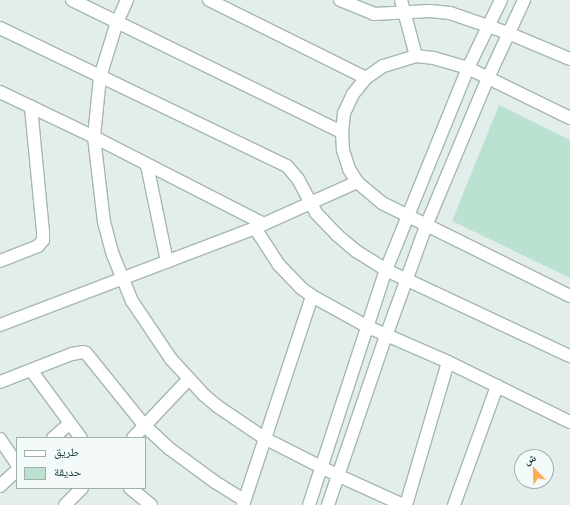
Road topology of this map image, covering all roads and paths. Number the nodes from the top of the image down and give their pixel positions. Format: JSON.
{"nodes":[{"id":1,"x":72,"y":0,"type":"edge"},
{"id":2,"x":127,"y":0,"type":"edge"},
{"id":3,"x":209,"y":0,"type":"edge"},
{"id":4,"x":340,"y":0,"type":"edge"},
{"id":5,"x":401,"y":0,"type":"edge"},
{"id":6,"x":501,"y":0,"type":"edge"},
{"id":7,"x":524,"y":0,"type":"edge"},
{"id":8,"x":405,"y":13,"type":"junction"},
{"id":9,"x":116,"y":22,"type":"junction"},
{"id":10,"x":487,"y":27,"type":"junction"},
{"id":11,"x":0,"y":28,"type":"edge"},
{"id":12,"x":508,"y":33,"type":"junction"},
{"id":13,"x":416,"y":56,"type":"junction"},
{"id":14,"x":570,"y":59,"type":"edge"},
{"id":15,"x":468,"y":68,"type":"junction"},
{"id":16,"x":100,"y":77,"type":"junction"},
{"id":17,"x":366,"y":78,"type":"junction"},
{"id":18,"x":488,"y":78,"type":"junction"},
{"id":19,"x":0,"y":92,"type":"edge"},
{"id":20,"x":31,"y":107,"type":"junction"},
{"id":21,"x":570,"y":118,"type":"edge"},
{"id":22,"x":342,"y":132,"type":"junction"},
{"id":23,"x":94,"y":136,"type":"junction"},
{"id":24,"x":148,"y":165,"type":"junction"},
{"id":25,"x":357,"y":182,"type":"junction"},
{"id":26,"x":309,"y":203,"type":"junction"},
{"id":27,"x":409,"y":217,"type":"junction"},
{"id":28,"x":259,"y":226,"type":"junction"},
{"id":29,"x":426,"y":226,"type":"junction"},
{"id":30,"x":0,"y":260,"type":"edge"},
{"id":31,"x":167,"y":262,"type":"junction"},
{"id":32,"x":386,"y":270,"type":"junction"},
{"id":33,"x":122,"y":279,"type":"junction"},
{"id":34,"x":406,"y":279,"type":"junction"},
{"id":35,"x":312,"y":296,"type":"junction"},
{"id":36,"x":570,"y":296,"type":"edge"},
{"id":37,"x":0,"y":324,"type":"edge"},
{"id":38,"x":368,"y":328,"type":"junction"},
{"id":39,"x":386,"y":336,"type":"junction"},
{"id":40,"x":570,"y":356,"type":"edge"},
{"id":41,"x":448,"y":362,"type":"junction"},
{"id":42,"x":31,"y":370,"type":"junction"},
{"id":43,"x":189,"y":379,"type":"junction"},
{"id":44,"x":0,"y":382,"type":"edge"},
{"id":45,"x":497,"y":386,"type":"junction"},
{"id":46,"x":570,"y":422,"type":"edge"},
{"id":47,"x":69,"y":424,"type":"junction"},
{"id":48,"x":145,"y":426,"type":"junction"},
{"id":49,"x":54,"y":437,"type":"edge"},
{"id":50,"x":79,"y":437,"type":"edge"},
{"id":51,"x":133,"y":437,"type":"edge"},
{"id":52,"x":264,"y":438,"type":"junction"},
{"id":53,"x":0,"y":439,"type":"edge"},
{"id":54,"x":16,"y":463,"type":"edge"},
{"id":55,"x":321,"y":466,"type":"junction"},
{"id":56,"x":16,"y":471,"type":"edge"},
{"id":57,"x":338,"y":475,"type":"junction"},
{"id":58,"x":0,"y":486,"type":"edge"},
{"id":59,"x":81,"y":489,"type":"edge"},
{"id":60,"x":131,"y":489,"type":"edge"},
{"id":61,"x":243,"y":502,"type":"edge"},
{"id":62,"x":144,"y":503,"type":"edge"},
{"id":63,"x":65,"y":505,"type":"edge"},
{"id":64,"x":309,"y":505,"type":"edge"},
{"id":65,"x":328,"y":505,"type":"edge"},
{"id":66,"x":404,"y":505,"type":"edge"},
{"id":67,"x":454,"y":505,"type":"edge"}],
"edges":[{"from":1,"to":9,"type":"street"},
{"from":2,"to":9,"type":"street"},
{"from":3,"to":17,"type":"street"},
{"from":4,"to":8,"type":"street"},
{"from":5,"to":8,"type":"street"},
{"from":6,"to":10,"type":"street"},
{"from":7,"to":12,"type":"street"},
{"from":8,"to":10,"type":"street"},
{"from":8,"to":13,"type":"street"},
{"from":9,"to":16,"type":"street"},
{"from":9,"to":22,"type":"street"},
{"from":10,"to":12,"type":"street"},
{"from":10,"to":15,"type":"street"},
{"from":11,"to":16,"type":"street"},
{"from":12,"to":14,"type":"street"},
{"from":12,"to":18,"type":"street"},
{"from":13,"to":15,"type":"street"},
{"from":13,"to":17,"type":"street"},
{"from":15,"to":18,"type":"street"},
{"from":15,"to":27,"type":"street"},
{"from":16,"to":23,"type":"street"},
{"from":16,"to":26,"type":"street"},
{"from":17,"to":22,"type":"street"},
{"from":18,"to":21,"type":"street"},
{"from":18,"to":29,"type":"street"},
{"from":19,"to":20,"type":"street"},
{"from":20,"to":23,"type":"street"},
{"from":20,"to":30,"type":"street"},
{"from":22,"to":25,"type":"street"},
{"from":23,"to":24,"type":"street"},
{"from":23,"to":33,"type":"street"},
{"from":24,"to":28,"type":"street"},
{"from":24,"to":31,"type":"street"},
{"from":25,"to":26,"type":"street"},
{"from":25,"to":27,"type":"street"},
{"from":26,"to":28,"type":"street"},
{"from":26,"to":32,"type":"street"},
{"from":27,"to":29,"type":"street"},
{"from":27,"to":32,"type":"street"},
{"from":28,"to":31,"type":"street"},
{"from":28,"to":35,"type":"street"},
{"from":29,"to":34,"type":"street"},
{"from":29,"to":36,"type":"street"},
{"from":31,"to":33,"type":"street"},
{"from":32,"to":34,"type":"street"},
{"from":32,"to":38,"type":"street"},
{"from":33,"to":37,"type":"street"},
{"from":33,"to":43,"type":"street"},
{"from":34,"to":39,"type":"street"},
{"from":34,"to":40,"type":"street"},
{"from":35,"to":38,"type":"street"},
{"from":35,"to":52,"type":"street"},
{"from":38,"to":39,"type":"street"},
{"from":38,"to":55,"type":"street"},
{"from":39,"to":41,"type":"street"},
{"from":39,"to":57,"type":"street"},
{"from":41,"to":45,"type":"street"},
{"from":41,"to":66,"type":"street"},
{"from":42,"to":44,"type":"street"},
{"from":42,"to":47,"type":"street"},
{"from":42,"to":48,"type":"street"},
{"from":43,"to":48,"type":"street"},
{"from":43,"to":52,"type":"street"},
{"from":45,"to":46,"type":"street"},
{"from":45,"to":67,"type":"street"},
{"from":47,"to":49,"type":"street"},
{"from":47,"to":50,"type":"street"},
{"from":48,"to":51,"type":"street"},
{"from":48,"to":61,"type":"street"},
{"from":52,"to":55,"type":"street"},
{"from":52,"to":61,"type":"street"},
{"from":53,"to":54,"type":"street"},
{"from":55,"to":57,"type":"street"},
{"from":55,"to":64,"type":"street"},
{"from":56,"to":58,"type":"street"},
{"from":57,"to":65,"type":"street"},
{"from":57,"to":66,"type":"street"},
{"from":59,"to":63,"type":"street"},
{"from":60,"to":62,"type":"street"}]}
